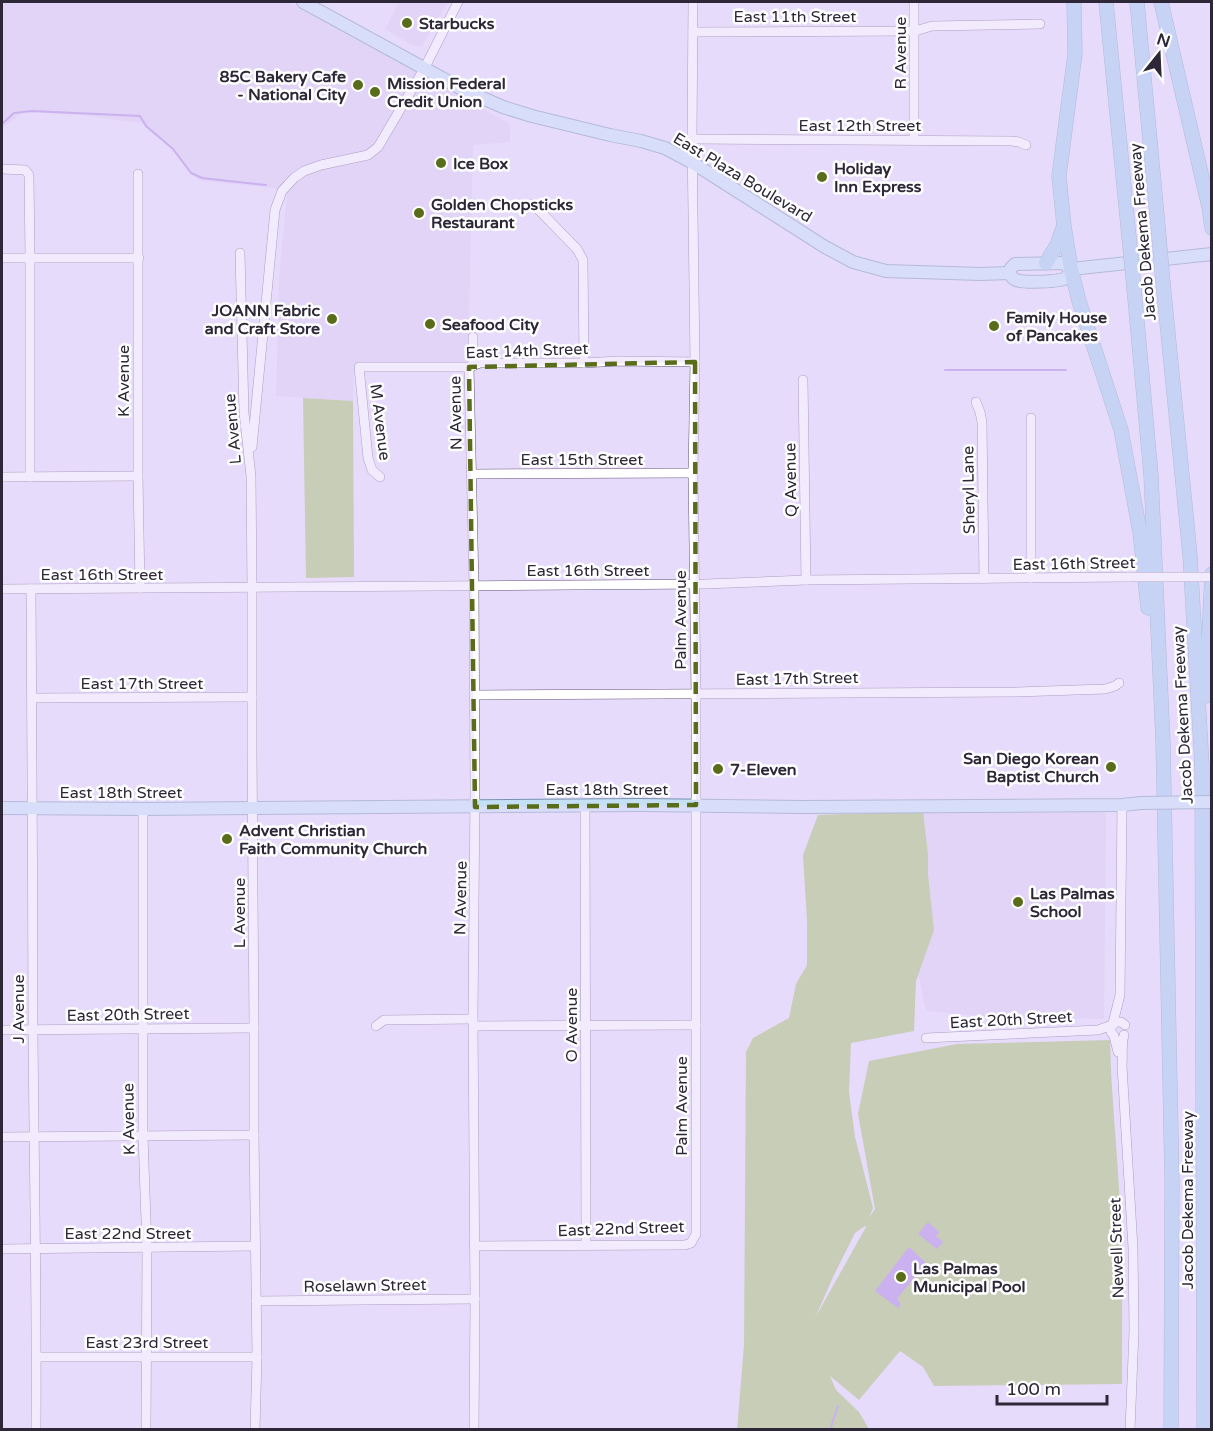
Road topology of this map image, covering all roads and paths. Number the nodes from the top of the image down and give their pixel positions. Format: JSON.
{"nodes":[{"id":1,"x":303,"y":2,"type":"edge"},
{"id":2,"x":458,"y":2,"type":"edge"},
{"id":3,"x":693,"y":2,"type":"edge"},
{"id":4,"x":914,"y":2,"type":"edge"},
{"id":5,"x":1074,"y":2,"type":"edge"},
{"id":6,"x":1106,"y":2,"type":"edge"},
{"id":7,"x":1137,"y":2,"type":"edge"},
{"id":8,"x":1161,"y":2,"type":"edge"},
{"id":9,"x":1040,"y":24,"type":"dead end"},
{"id":10,"x":915,"y":31,"type":"junction"},
{"id":11,"x":693,"y":32,"type":"junction"},
{"id":12,"x":424,"y":69,"type":"junction"},
{"id":13,"x":692,"y":139,"type":"junction"},
{"id":14,"x":915,"y":140,"type":"junction"},
{"id":15,"x":1026,"y":146,"type":"dead end"},
{"id":16,"x":693,"y":163,"type":"junction"},
{"id":17,"x":2,"y":170,"type":"edge"},
{"id":18,"x":138,"y":174,"type":"dead end"},
{"id":19,"x":533,"y":204,"type":"dead end"},
{"id":20,"x":1210,"y":209,"type":"edge"},
{"id":21,"x":1064,"y":226,"type":"junction"},
{"id":22,"x":1212,"y":228,"type":"edge"},
{"id":23,"x":240,"y":253,"type":"dead end"},
{"id":24,"x":1212,"y":254,"type":"edge"},
{"id":25,"x":30,"y":257,"type":"junction"},
{"id":26,"x":2,"y":258,"type":"edge"},
{"id":27,"x":139,"y":258,"type":"junction"},
{"id":28,"x":1046,"y":263,"type":"junction"},
{"id":29,"x":1071,"y":269,"type":"junction"},
{"id":30,"x":1009,"y":273,"type":"junction"},
{"id":31,"x":474,"y":337,"type":"dead end"},
{"id":32,"x":695,"y":362,"type":"junction"},
{"id":33,"x":584,"y":363,"type":"junction"},
{"id":34,"x":471,"y":366,"type":"junction"},
{"id":35,"x":359,"y":367,"type":"joint"},
{"id":36,"x":803,"y":380,"type":"dead end"},
{"id":37,"x":976,"y":402,"type":"dead end"},
{"id":38,"x":1031,"y":418,"type":"dead end"},
{"id":39,"x":693,"y":473,"type":"junction"},
{"id":40,"x":471,"y":474,"type":"junction"},
{"id":41,"x":138,"y":476,"type":"junction"},
{"id":42,"x":251,"y":476,"type":"junction"},
{"id":43,"x":2,"y":477,"type":"edge"},
{"id":44,"x":30,"y":477,"type":"junction"},
{"id":45,"x":380,"y":477,"type":"dead end"},
{"id":46,"x":1212,"y":575,"type":"edge"},
{"id":47,"x":1031,"y":578,"type":"junction"},
{"id":48,"x":984,"y":579,"type":"junction"},
{"id":49,"x":806,"y":580,"type":"junction"},
{"id":50,"x":695,"y":584,"type":"junction"},
{"id":51,"x":474,"y":585,"type":"junction"},
{"id":52,"x":140,"y":588,"type":"junction"},
{"id":53,"x":252,"y":588,"type":"junction"},
{"id":54,"x":2,"y":589,"type":"edge"},
{"id":55,"x":31,"y":589,"type":"junction"},
{"id":56,"x":1119,"y":683,"type":"dead end"},
{"id":57,"x":696,"y":694,"type":"junction"},
{"id":58,"x":475,"y":695,"type":"junction"},
{"id":59,"x":252,"y":697,"type":"junction"},
{"id":60,"x":33,"y":698,"type":"junction"},
{"id":61,"x":1164,"y":753,"type":"junction"},
{"id":62,"x":1203,"y":767,"type":"junction"},
{"id":63,"x":1212,"y":802,"type":"edge"},
{"id":64,"x":696,"y":805,"type":"junction"},
{"id":65,"x":1122,"y":805,"type":"junction"},
{"id":66,"x":585,"y":806,"type":"junction"},
{"id":67,"x":253,"y":807,"type":"junction"},
{"id":68,"x":475,"y":807,"type":"junction"},
{"id":69,"x":2,"y":808,"type":"edge"},
{"id":70,"x":32,"y":808,"type":"junction"},
{"id":71,"x":143,"y":809,"type":"junction"},
{"id":72,"x":474,"y":1022,"type":"junction"},
{"id":73,"x":696,"y":1025,"type":"junction"},
{"id":74,"x":376,"y":1026,"type":"dead end"},
{"id":75,"x":586,"y":1026,"type":"junction"},
{"id":76,"x":254,"y":1028,"type":"junction"},
{"id":77,"x":33,"y":1029,"type":"junction"},
{"id":78,"x":142,"y":1029,"type":"junction"},
{"id":79,"x":2,"y":1030,"type":"edge"},
{"id":80,"x":1117,"y":1030,"type":"junction"},
{"id":81,"x":926,"y":1038,"type":"dead end"},
{"id":82,"x":254,"y":1135,"type":"junction"},
{"id":83,"x":143,"y":1136,"type":"junction"},
{"id":84,"x":2,"y":1137,"type":"edge"},
{"id":85,"x":34,"y":1137,"type":"junction"},
{"id":86,"x":694,"y":1239,"type":"joint"},
{"id":87,"x":586,"y":1245,"type":"junction"},
{"id":88,"x":255,"y":1246,"type":"junction"},
{"id":89,"x":474,"y":1246,"type":"junction"},
{"id":90,"x":36,"y":1249,"type":"junction"},
{"id":91,"x":147,"y":1249,"type":"junction"},
{"id":92,"x":2,"y":1250,"type":"edge"},
{"id":93,"x":475,"y":1299,"type":"junction"},
{"id":94,"x":256,"y":1301,"type":"junction"},
{"id":95,"x":257,"y":1356,"type":"junction"},
{"id":96,"x":146,"y":1357,"type":"junction"},
{"id":97,"x":37,"y":1358,"type":"junction"},
{"id":98,"x":36,"y":1430,"type":"edge"},
{"id":99,"x":146,"y":1430,"type":"edge"},
{"id":100,"x":255,"y":1430,"type":"edge"},
{"id":101,"x":474,"y":1430,"type":"edge"},
{"id":102,"x":1130,"y":1430,"type":"edge"},
{"id":103,"x":1171,"y":1430,"type":"edge"},
{"id":104,"x":1203,"y":1430,"type":"edge"}],
"edges":[{"from":1,"to":12,"type":"main road","name":"East Plaza Boulevard"},
{"from":2,"to":12,"type":"street"},
{"from":3,"to":11,"type":"street","name":"Palm Avenue"},
{"from":4,"to":10,"type":"street","name":"R Avenue"},
{"from":5,"to":21,"type":"highway"},
{"from":6,"to":61,"type":"highway","name":"Jacob Dekema Freeway","bridge":true},
{"from":7,"to":62,"type":"highway","name":"Jacob Dekema Freeway","bridge":true},
{"from":8,"to":20,"type":"highway"},
{"from":9,"to":10,"type":"street","name":"East 11th Street"},
{"from":10,"to":11,"type":"street","name":"East 11th Street"},
{"from":10,"to":14,"type":"street","name":"R Avenue"},
{"from":11,"to":13,"type":"street","name":"Palm Avenue"},
{"from":12,"to":16,"type":"main road","name":"East Plaza Boulevard"},
{"from":12,"to":42,"type":"street"},
{"from":13,"to":14,"type":"street","name":"East 12th Street"},
{"from":13,"to":16,"type":"street","name":"Palm Avenue"},
{"from":14,"to":15,"type":"street","name":"East 12th Street"},
{"from":16,"to":30,"type":"main road","name":"East Plaza Boulevard"},
{"from":16,"to":32,"type":"street","name":"Palm Avenue"},
{"from":17,"to":25,"type":"street"},
{"from":18,"to":27,"type":"street","name":"K Avenue"},
{"from":19,"to":33,"type":"street"},
{"from":20,"to":22,"type":"highway"},
{"from":21,"to":28,"type":"highway"},
{"from":21,"to":29,"type":"highway"},
{"from":23,"to":42,"type":"street","name":"L Avenue"},
{"from":24,"to":29,"type":"main road","name":"East Plaza Boulevard"},
{"from":25,"to":26,"type":"street"},
{"from":25,"to":27,"type":"street"},
{"from":25,"to":44,"type":"street"},
{"from":27,"to":41,"type":"street","name":"K Avenue"},
{"from":28,"to":29,"type":"main road","name":"East Plaza Boulevard"},
{"from":28,"to":30,"type":"main road","name":"East Plaza Boulevard"},
{"from":29,"to":30,"type":"main road","name":"East Plaza Boulevard"},
{"from":29,"to":61,"type":"highway"},
{"from":31,"to":34,"type":"street","name":"N Avenue"},
{"from":32,"to":33,"type":"street","name":"East 14th Street"},
{"from":32,"to":39,"type":"street","name":"Palm Avenue"},
{"from":33,"to":34,"type":"street","name":"East 14th Street"},
{"from":34,"to":35,"type":"street","name":"East 14th Street"},
{"from":34,"to":40,"type":"street","name":"N Avenue"},
{"from":35,"to":45,"type":"street","name":"M Avenue"},
{"from":36,"to":49,"type":"street","name":"Q Avenue"},
{"from":37,"to":48,"type":"street","name":"Sheryl Lane"},
{"from":38,"to":47,"type":"street"},
{"from":39,"to":40,"type":"street","name":"East 15th Street"},
{"from":39,"to":50,"type":"street","name":"Palm Avenue"},
{"from":40,"to":51,"type":"street","name":"N Avenue"},
{"from":41,"to":44,"type":"street"},
{"from":41,"to":52,"type":"street","name":"K Avenue"},
{"from":42,"to":53,"type":"street","name":"L Avenue"},
{"from":43,"to":44,"type":"street"},
{"from":46,"to":47,"type":"street","name":"East 16th Street","bridge":true},
{"from":46,"to":62,"type":"highway"},
{"from":47,"to":48,"type":"street","name":"East 16th Street"},
{"from":48,"to":49,"type":"street","name":"East 16th Street"},
{"from":49,"to":50,"type":"street","name":"East 16th Street"},
{"from":50,"to":51,"type":"street","name":"East 16th Street"},
{"from":50,"to":57,"type":"street","name":"Palm Avenue"},
{"from":51,"to":53,"type":"street","name":"East 16th Street"},
{"from":51,"to":58,"type":"street","name":"N Avenue"},
{"from":52,"to":53,"type":"street","name":"East 16th Street"},
{"from":52,"to":55,"type":"street","name":"East 16th Street"},
{"from":53,"to":59,"type":"street","name":"L Avenue"},
{"from":54,"to":55,"type":"street","name":"East 16th Street"},
{"from":55,"to":60,"type":"street","name":"J Avenue"},
{"from":56,"to":57,"type":"street","name":"East 17th Street"},
{"from":57,"to":58,"type":"street","name":"East 17th Street"},
{"from":57,"to":64,"type":"street","name":"Palm Avenue"},
{"from":58,"to":68,"type":"street","name":"N Avenue"},
{"from":59,"to":60,"type":"street","name":"East 17th Street"},
{"from":59,"to":67,"type":"street","name":"L Avenue"},
{"from":60,"to":70,"type":"street","name":"J Avenue"},
{"from":61,"to":103,"type":"highway","name":"Jacob Dekema Freeway"},
{"from":62,"to":104,"type":"highway","name":"Jacob Dekema Freeway"},
{"from":63,"to":65,"type":"main road","name":"East 18th Street","bridge":true},
{"from":64,"to":65,"type":"main road","name":"East 18th Street"},
{"from":64,"to":66,"type":"main road","name":"East 18th Street"},
{"from":64,"to":73,"type":"street","name":"Palm Avenue"},
{"from":65,"to":80,"type":"street","name":"Newell Street"},
{"from":66,"to":68,"type":"main road","name":"East 18th Street"},
{"from":66,"to":75,"type":"street","name":"O Avenue"},
{"from":67,"to":68,"type":"main road","name":"East 18th Street"},
{"from":67,"to":71,"type":"main road","name":"East 18th Street"},
{"from":67,"to":76,"type":"street","name":"L Avenue"},
{"from":68,"to":72,"type":"street","name":"N Avenue"},
{"from":69,"to":70,"type":"main road","name":"East 18th Street"},
{"from":70,"to":71,"type":"main road","name":"East 18th Street"},
{"from":70,"to":77,"type":"street","name":"J Avenue"},
{"from":71,"to":78,"type":"street","name":"K Avenue"},
{"from":72,"to":74,"type":"street"},
{"from":72,"to":75,"type":"street"},
{"from":72,"to":89,"type":"street","name":"N Avenue"},
{"from":73,"to":75,"type":"street"},
{"from":73,"to":86,"type":"street","name":"Palm Avenue"},
{"from":75,"to":87,"type":"street","name":"O Avenue"},
{"from":76,"to":78,"type":"street","name":"East 20th Street"},
{"from":76,"to":82,"type":"street","name":"L Avenue"},
{"from":77,"to":78,"type":"street","name":"East 20th Street"},
{"from":77,"to":79,"type":"street","name":"East 20th Street"},
{"from":77,"to":85,"type":"street","name":"J Avenue"},
{"from":78,"to":83,"type":"street","name":"K Avenue"},
{"from":80,"to":81,"type":"street","name":"East 20th Street"},
{"from":80,"to":102,"type":"street","name":"Newell Street"},
{"from":82,"to":83,"type":"street"},
{"from":82,"to":88,"type":"street","name":"L Avenue"},
{"from":83,"to":85,"type":"street"},
{"from":83,"to":91,"type":"street","name":"K Avenue"},
{"from":84,"to":85,"type":"street"},
{"from":85,"to":90,"type":"street","name":"J Avenue"},
{"from":86,"to":87,"type":"street","name":"East 22nd Street"},
{"from":87,"to":89,"type":"street","name":"East 22nd Street"},
{"from":88,"to":91,"type":"street","name":"East 22nd Street"},
{"from":88,"to":94,"type":"street","name":"L Avenue"},
{"from":89,"to":93,"type":"street","name":"N Avenue"},
{"from":90,"to":91,"type":"street","name":"East 22nd Street"},
{"from":90,"to":92,"type":"street","name":"East 22nd Street"},
{"from":90,"to":97,"type":"street","name":"J Avenue"},
{"from":91,"to":96,"type":"street","name":"K Avenue"},
{"from":93,"to":94,"type":"street","name":"Roselawn Street"},
{"from":93,"to":101,"type":"street","name":"N Avenue"},
{"from":94,"to":95,"type":"street","name":"L Avenue"},
{"from":95,"to":96,"type":"street","name":"East 23rd Street"},
{"from":95,"to":100,"type":"street","name":"L Avenue"},
{"from":96,"to":97,"type":"street","name":"East 23rd Street"},
{"from":96,"to":99,"type":"street","name":"K Avenue"},
{"from":97,"to":98,"type":"street","name":"J Avenue"}]}
